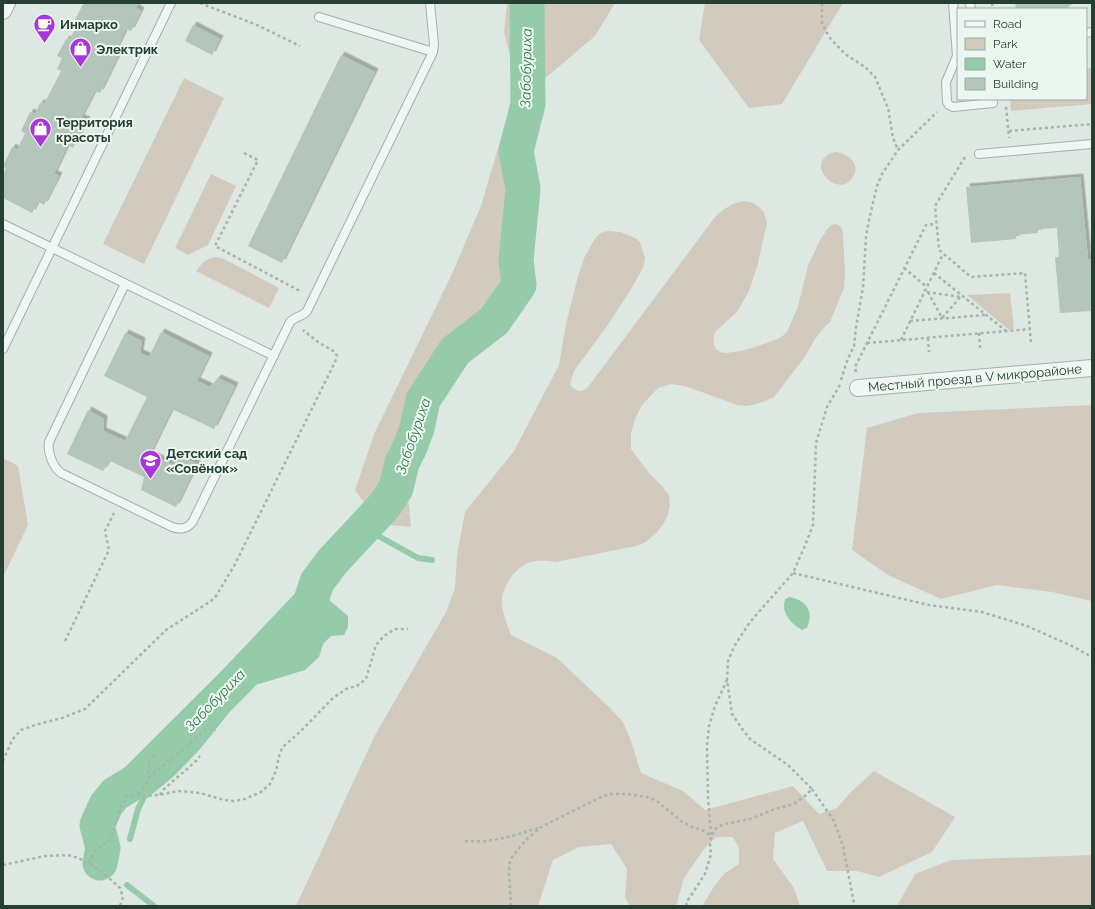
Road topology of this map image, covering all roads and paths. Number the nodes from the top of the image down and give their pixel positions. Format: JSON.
{"nodes":[{"id":1,"x":7,"y":3,"type":"edge"},
{"id":2,"x":171,"y":3,"type":"edge"},
{"id":3,"x":200,"y":3,"type":"edge"},
{"id":4,"x":430,"y":3,"type":"edge"},
{"id":5,"x":822,"y":3,"type":"edge"},
{"id":6,"x":954,"y":3,"type":"edge"},
{"id":7,"x":3,"y":12,"type":"edge"},
{"id":8,"x":319,"y":17,"type":"dead end"},
{"id":9,"x":957,"y":37,"type":"edge"},
{"id":10,"x":300,"y":46,"type":"dead end"},
{"id":11,"x":433,"y":52,"type":"junction"},
{"id":12,"x":957,"y":58,"type":"edge"},
{"id":13,"x":947,"y":102,"type":"junction"},
{"id":14,"x":993,"y":103,"type":"dead end"},
{"id":15,"x":1006,"y":105,"type":"dead end"},
{"id":16,"x":1092,"y":124,"type":"edge"},
{"id":17,"x":1009,"y":131,"type":"junction"},
{"id":18,"x":1092,"y":144,"type":"edge"},
{"id":19,"x":898,"y":150,"type":"junction"},
{"id":20,"x":1010,"y":151,"type":"junction"},
{"id":21,"x":244,"y":153,"type":"dead end"},
{"id":22,"x":979,"y":154,"type":"joint"},
{"id":23,"x":3,"y":224,"type":"edge"},
{"id":24,"x":936,"y":224,"type":"junction"},
{"id":25,"x":52,"y":248,"type":"junction"},
{"id":26,"x":943,"y":254,"type":"junction"},
{"id":27,"x":904,"y":268,"type":"junction"},
{"id":28,"x":934,"y":273,"type":"junction"},
{"id":29,"x":125,"y":284,"type":"junction"},
{"id":30,"x":927,"y":287,"type":"junction"},
{"id":31,"x":927,"y":291,"type":"junction"},
{"id":32,"x":961,"y":296,"type":"junction"},
{"id":33,"x":314,"y":298,"type":"junction"},
{"id":34,"x":986,"y":315,"type":"junction"},
{"id":35,"x":942,"y":318,"type":"junction"},
{"id":36,"x":294,"y":319,"type":"junction"},
{"id":37,"x":910,"y":321,"type":"junction"},
{"id":38,"x":1030,"y":329,"type":"junction"},
{"id":39,"x":1006,"y":331,"type":"junction"},
{"id":40,"x":979,"y":333,"type":"junction"},
{"id":41,"x":928,"y":338,"type":"junction"},
{"id":42,"x":900,"y":340,"type":"junction"},
{"id":43,"x":867,"y":343,"type":"junction"},
{"id":44,"x":1031,"y":343,"type":"dead end"},
{"id":45,"x":980,"y":348,"type":"dead end"},
{"id":46,"x":3,"y":349,"type":"edge"},
{"id":47,"x":929,"y":352,"type":"dead end"},
{"id":48,"x":274,"y":356,"type":"junction"},
{"id":49,"x":1092,"y":368,"type":"edge"},
{"id":50,"x":858,"y":388,"type":"joint"},
{"id":51,"x":119,"y":502,"type":"junction"},
{"id":52,"x":793,"y":574,"type":"junction"},
{"id":53,"x":408,"y":629,"type":"dead end"},
{"id":54,"x":65,"y":641,"type":"dead end"},
{"id":55,"x":1092,"y":657,"type":"edge"},
{"id":56,"x":727,"y":680,"type":"junction"},
{"id":57,"x":216,"y":730,"type":"dead end"},
{"id":58,"x":154,"y":755,"type":"dead end"},
{"id":59,"x":200,"y":756,"type":"dead end"},
{"id":60,"x":3,"y":761,"type":"edge"},
{"id":61,"x":150,"y":778,"type":"junction"},
{"id":62,"x":812,"y":789,"type":"junction"},
{"id":63,"x":138,"y":794,"type":"junction"},
{"id":64,"x":159,"y":795,"type":"junction"},
{"id":65,"x":540,"y":827,"type":"junction"},
{"id":66,"x":711,"y":836,"type":"junction"},
{"id":67,"x":465,"y":841,"type":"dead end"},
{"id":68,"x":89,"y":863,"type":"junction"},
{"id":69,"x":3,"y":865,"type":"edge"},
{"id":70,"x":120,"y":906,"type":"edge"},
{"id":71,"x":512,"y":906,"type":"edge"},
{"id":72,"x":686,"y":906,"type":"edge"},
{"id":73,"x":854,"y":906,"type":"edge"}],
"edges":[{"from":1,"to":7,"type":"street"},
{"from":2,"to":25,"type":"lane"},
{"from":3,"to":10,"type":"path"},
{"from":4,"to":11,"type":"lane"},
{"from":5,"to":19,"type":"path"},
{"from":6,"to":9,"type":"lane"},
{"from":8,"to":11,"type":"lane"},
{"from":11,"to":33,"type":"lane"},
{"from":12,"to":13,"type":"lane"},
{"from":13,"to":14,"type":"lane"},
{"from":13,"to":19,"type":"path"},
{"from":15,"to":17,"type":"path"},
{"from":16,"to":17,"type":"path"},
{"from":17,"to":20,"type":"path"},
{"from":18,"to":20,"type":"lane"},
{"from":19,"to":52,"type":"path"},
{"from":20,"to":22,"type":"lane"},
{"from":21,"to":33,"type":"path"},
{"from":22,"to":24,"type":"path"},
{"from":23,"to":25,"type":"lane"},
{"from":24,"to":26,"type":"path"},
{"from":24,"to":27,"type":"path"},
{"from":25,"to":29,"type":"lane"},
{"from":25,"to":46,"type":"lane"},
{"from":26,"to":28,"type":"path"},
{"from":26,"to":38,"type":"path"},
{"from":27,"to":30,"type":"path"},
{"from":27,"to":43,"type":"path"},
{"from":28,"to":30,"type":"path"},
{"from":28,"to":32,"type":"path"},
{"from":29,"to":48,"type":"lane"},
{"from":29,"to":51,"type":"lane"},
{"from":30,"to":31,"type":"path"},
{"from":31,"to":32,"type":"path"},
{"from":31,"to":35,"type":"path"},
{"from":31,"to":37,"type":"path"},
{"from":32,"to":34,"type":"path"},
{"from":32,"to":35,"type":"path"},
{"from":33,"to":36,"type":"lane"},
{"from":34,"to":35,"type":"path"},
{"from":34,"to":39,"type":"path"},
{"from":35,"to":37,"type":"path"},
{"from":36,"to":48,"type":"lane"},
{"from":36,"to":60,"type":"path"},
{"from":37,"to":42,"type":"path"},
{"from":38,"to":39,"type":"path"},
{"from":38,"to":44,"type":"path"},
{"from":39,"to":40,"type":"path"},
{"from":40,"to":41,"type":"path"},
{"from":40,"to":45,"type":"path"},
{"from":41,"to":42,"type":"path"},
{"from":41,"to":47,"type":"path"},
{"from":42,"to":43,"type":"path"},
{"from":43,"to":50,"type":"path"},
{"from":48,"to":51,"type":"lane"},
{"from":49,"to":50,"type":"street","name":"Местный проезд в V микрорайоне"},
{"from":51,"to":54,"type":"path"},
{"from":52,"to":55,"type":"path"},
{"from":52,"to":56,"type":"path"},
{"from":53,"to":64,"type":"path"},
{"from":56,"to":62,"type":"path"},
{"from":56,"to":66,"type":"path"},
{"from":57,"to":61,"type":"path"},
{"from":58,"to":61,"type":"path"},
{"from":59,"to":64,"type":"path"},
{"from":61,"to":63,"type":"path"},
{"from":62,"to":66,"type":"path"},
{"from":62,"to":73,"type":"path"},
{"from":63,"to":64,"type":"path"},
{"from":63,"to":68,"type":"path"},
{"from":65,"to":66,"type":"path"},
{"from":65,"to":67,"type":"path"},
{"from":65,"to":71,"type":"path"},
{"from":66,"to":72,"type":"path"},
{"from":68,"to":69,"type":"path"},
{"from":68,"to":70,"type":"path"}]}
